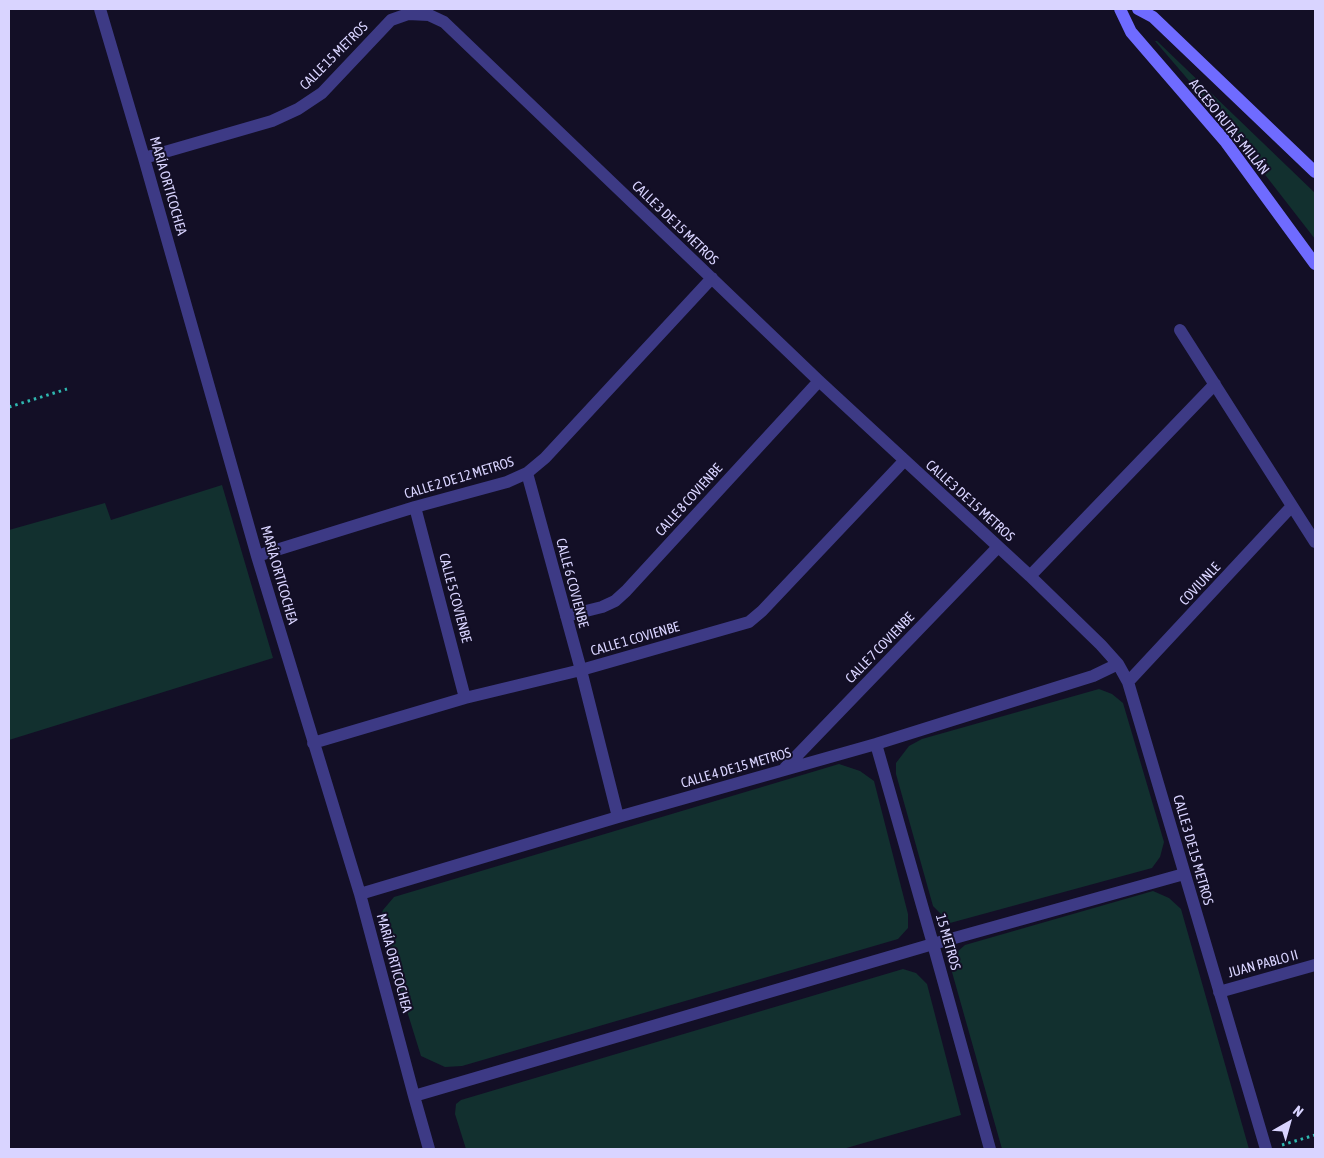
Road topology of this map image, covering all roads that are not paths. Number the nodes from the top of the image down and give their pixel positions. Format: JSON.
{"nodes":[{"id":1,"x":100,"y":9,"type":"edge"},
{"id":2,"x":1120,"y":9,"type":"edge"},
{"id":3,"x":1138,"y":9,"type":"edge"},
{"id":4,"x":429,"y":15,"type":"joint"},
{"id":5,"x":144,"y":158,"type":"junction"},
{"id":6,"x":1315,"y":172,"type":"edge"},
{"id":7,"x":1315,"y":264,"type":"edge"},
{"id":8,"x":712,"y":278,"type":"junction"},
{"id":9,"x":1180,"y":330,"type":"dead end"},
{"id":10,"x":819,"y":381,"type":"junction"},
{"id":11,"x":1215,"y":384,"type":"junction"},
{"id":12,"x":904,"y":461,"type":"junction"},
{"id":13,"x":527,"y":473,"type":"junction"},
{"id":14,"x":1292,"y":506,"type":"junction"},
{"id":15,"x":415,"y":507,"type":"junction"},
{"id":16,"x":1315,"y":542,"type":"edge"},
{"id":17,"x":998,"y":547,"type":"junction"},
{"id":18,"x":257,"y":556,"type":"junction"},
{"id":19,"x":1030,"y":576,"type":"junction"},
{"id":20,"x":566,"y":616,"type":"junction"},
{"id":21,"x":1118,"y":664,"type":"junction"},
{"id":22,"x":582,"y":670,"type":"junction"},
{"id":23,"x":1128,"y":682,"type":"junction"},
{"id":24,"x":465,"y":698,"type":"junction"},
{"id":25,"x":314,"y":743,"type":"junction"},
{"id":26,"x":876,"y":744,"type":"junction"},
{"id":27,"x":784,"y":769,"type":"junction"},
{"id":28,"x":618,"y":817,"type":"junction"},
{"id":29,"x":1184,"y":874,"type":"junction"},
{"id":30,"x":360,"y":894,"type":"junction"},
{"id":31,"x":933,"y":944,"type":"junction"},
{"id":32,"x":1315,"y":965,"type":"edge"},
{"id":33,"x":1220,"y":992,"type":"junction"},
{"id":34,"x":414,"y":1096,"type":"junction"},
{"id":35,"x":429,"y":1149,"type":"edge"},
{"id":36,"x":990,"y":1149,"type":"edge"},
{"id":37,"x":1266,"y":1149,"type":"edge"}],
"edges":[{"from":1,"to":5,"type":"street","name":"MARÍA ORTICOCHEA"},
{"from":2,"to":7,"type":"main road","name":"ACCESO RUTA 5 MILLÁN"},
{"from":3,"to":6,"type":"main road","name":"ACCESO RUTA 5 MILLÁN"},
{"from":4,"to":5,"type":"street","name":"CALLE 15 METROS"},
{"from":4,"to":8,"type":"street","name":"CALLE 3 DE 15 METROS"},
{"from":5,"to":18,"type":"street","name":"MARÍA ORTICOCHEA"},
{"from":8,"to":10,"type":"street","name":"CALLE 3 DE 15 METROS"},
{"from":8,"to":13,"type":"street","name":"CALLE 2 DE 12 METROS"},
{"from":9,"to":11,"type":"street"},
{"from":10,"to":12,"type":"street","name":"CALLE 3 DE 15 METROS"},
{"from":10,"to":20,"type":"street","name":"CALLE 8 COVIENBE"},
{"from":11,"to":14,"type":"street"},
{"from":11,"to":19,"type":"street"},
{"from":12,"to":17,"type":"street","name":"CALLE 3 DE 15 METROS"},
{"from":12,"to":22,"type":"street","name":"CALLE 1 COVIENBE"},
{"from":13,"to":15,"type":"street","name":"CALLE 2 DE 12 METROS"},
{"from":13,"to":20,"type":"street","name":"CALLE 6 COVIENBE"},
{"from":14,"to":16,"type":"street"},
{"from":14,"to":23,"type":"street","name":"COVIUNLE"},
{"from":15,"to":18,"type":"street","name":"CALLE 2 DE 12 METROS"},
{"from":15,"to":24,"type":"street","name":"CALLE 5 COVIENBE"},
{"from":17,"to":19,"type":"street","name":"CALLE 3 DE 15 METROS"},
{"from":17,"to":27,"type":"street","name":"CALLE 7 COVIENBE"},
{"from":18,"to":25,"type":"street","name":"MARÍA ORTICOCHEA"},
{"from":19,"to":21,"type":"street","name":"CALLE 3 DE 15 METROS"},
{"from":20,"to":22,"type":"street","name":"CALLE 6 COVIENBE"},
{"from":21,"to":23,"type":"street","name":"CALLE 3 DE 15 METROS"},
{"from":21,"to":26,"type":"street","name":"CALLE 4 DE 15 METROS"},
{"from":22,"to":24,"type":"street","name":"CALLE 1 COVIENBE"},
{"from":22,"to":28,"type":"street","name":"CALLE 6 COVIENBE"},
{"from":23,"to":29,"type":"street","name":"CALLE 3 DE 15 METROS"},
{"from":24,"to":25,"type":"street","name":"CALLE 1 COVIENBE"},
{"from":25,"to":30,"type":"street","name":"MARÍA ORTICOCHEA"},
{"from":26,"to":27,"type":"street","name":"CALLE 4 DE 15 METROS"},
{"from":26,"to":31,"type":"street","name":"15 METROS"},
{"from":27,"to":28,"type":"street","name":"CALLE 4 DE 15 METROS"},
{"from":28,"to":30,"type":"street","name":"CALLE 4 DE 15 METROS"},
{"from":29,"to":31,"type":"street"},
{"from":29,"to":33,"type":"street","name":"CALLE 3 DE 15 METROS"},
{"from":30,"to":34,"type":"street","name":"MARÍA ORTICOCHEA"},
{"from":31,"to":34,"type":"street"},
{"from":31,"to":36,"type":"street","name":"15 METROS"},
{"from":32,"to":33,"type":"street","name":"JUAN PABLO II"},
{"from":33,"to":37,"type":"street","name":"CALLE 3 DE 15 METROS"},
{"from":34,"to":35,"type":"street","name":"MARÍA ORTICOCHEA"}]}
